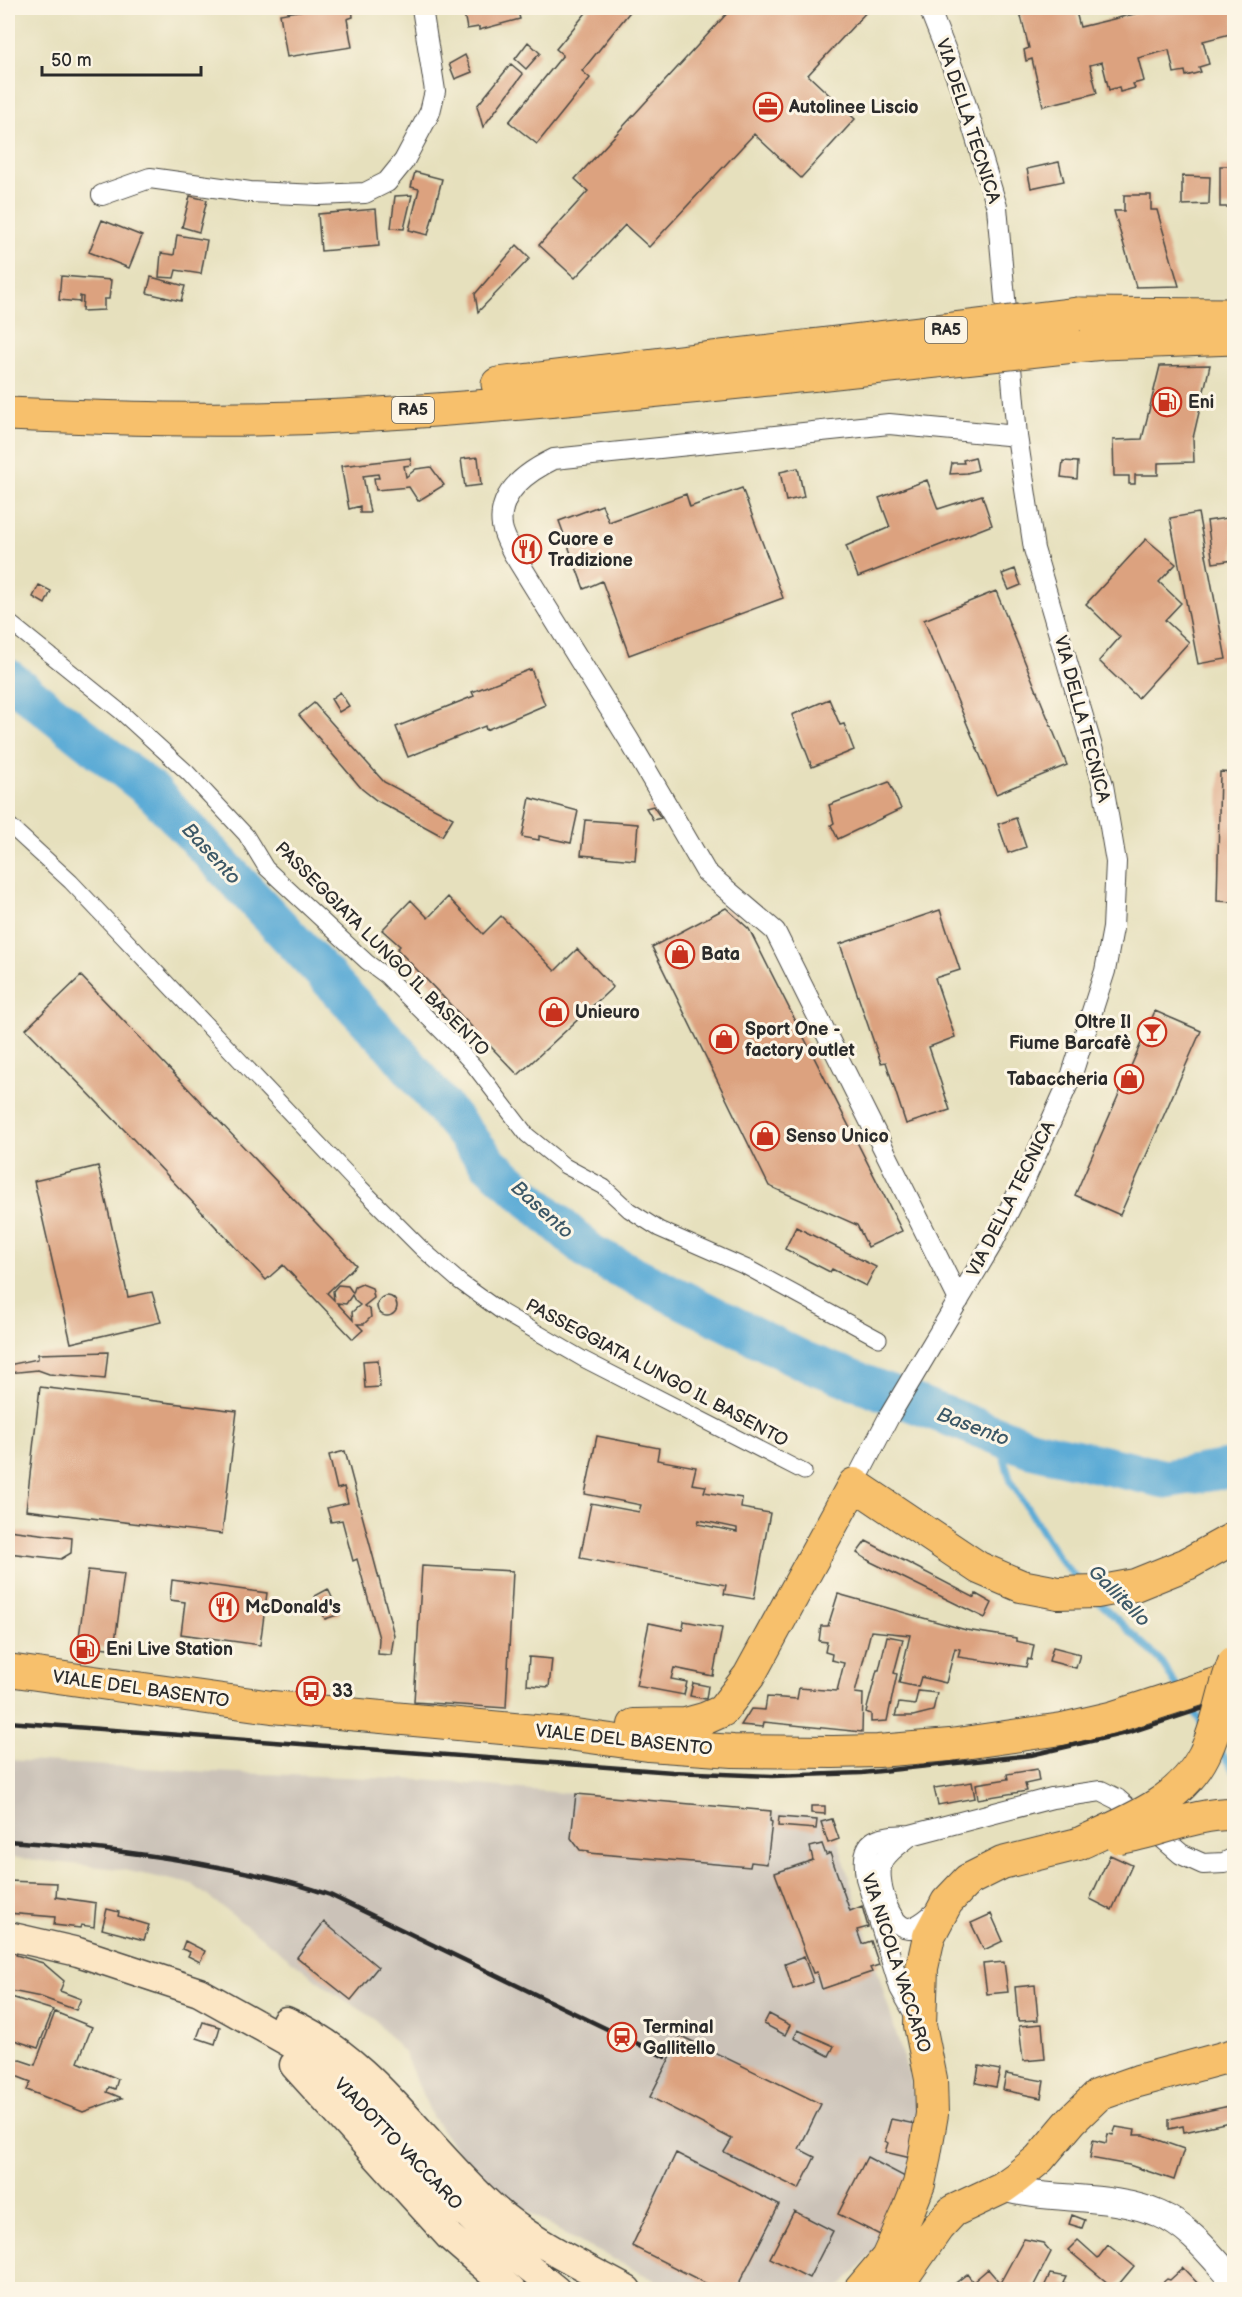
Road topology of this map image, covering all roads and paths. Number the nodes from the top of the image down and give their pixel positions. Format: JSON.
{"nodes":[{"id":1,"x":422,"y":8,"type":"edge"},
{"id":2,"x":928,"y":8,"type":"edge"},
{"id":3,"x":102,"y":195,"type":"dead end"},
{"id":4,"x":1234,"y":315,"type":"edge"},
{"id":5,"x":1234,"y":338,"type":"edge"},
{"id":6,"x":814,"y":360,"type":"junction"},
{"id":7,"x":8,"y":396,"type":"edge"},
{"id":8,"x":8,"y":414,"type":"edge"},
{"id":9,"x":1017,"y":436,"type":"junction"},
{"id":10,"x":8,"y":621,"type":"edge"},
{"id":11,"x":8,"y":824,"type":"edge"},
{"id":12,"x":959,"y":1300,"type":"junction"},
{"id":13,"x":879,"y":1339,"type":"dead end"},
{"id":14,"x":804,"y":1472,"type":"dead end"},
{"id":15,"x":854,"y":1484,"type":"junction"},
{"id":16,"x":1234,"y":1538,"type":"edge"},
{"id":17,"x":1234,"y":1662,"type":"edge"},
{"id":18,"x":8,"y":1670,"type":"edge"},
{"id":19,"x":1234,"y":1678,"type":"edge"},
{"id":20,"x":722,"y":1711,"type":"junction"},
{"id":21,"x":568,"y":1734,"type":"junction"},
{"id":22,"x":768,"y":1751,"type":"junction"},
{"id":23,"x":1234,"y":1814,"type":"edge"},
{"id":24,"x":910,"y":1835,"type":"junction"},
{"id":25,"x":1078,"y":1844,"type":"junction"},
{"id":26,"x":1234,"y":1858,"type":"edge"},
{"id":27,"x":947,"y":1902,"type":"junction"},
{"id":28,"x":8,"y":1936,"type":"edge"},
{"id":29,"x":199,"y":1992,"type":"junction"},
{"id":30,"x":233,"y":2009,"type":"junction"},
{"id":31,"x":920,"y":2025,"type":"junction"},
{"id":32,"x":1234,"y":2055,"type":"edge"},
{"id":33,"x":1002,"y":2188,"type":"junction"},
{"id":34,"x":1234,"y":2281,"type":"edge"},
{"id":35,"x":899,"y":2282,"type":"edge"},
{"id":36,"x":511,"y":2289,"type":"edge"},
{"id":37,"x":556,"y":2289,"type":"edge"},
{"id":38,"x":627,"y":2289,"type":"edge"},
{"id":39,"x":860,"y":2289,"type":"edge"}],
"edges":[{"from":1,"to":3,"type":"street"},
{"from":2,"to":9,"type":"street","name":"VIA DELLA TECNICA"},
{"from":4,"to":6,"type":"highway","number":"RA5","bridge":true},
{"from":5,"to":6,"type":"highway","number":"RA5","bridge":true},
{"from":6,"to":7,"type":"highway","number":"RA5"},
{"from":6,"to":8,"type":"highway","number":"RA5"},
{"from":9,"to":12,"type":"street","name":"VIA DELLA TECNICA"},
{"from":9,"to":12,"type":"street"},
{"from":10,"to":13,"type":"street","name":"PASSEGGIATA LUNGO IL BASENTO"},
{"from":11,"to":14,"type":"street","name":"PASSEGGIATA LUNGO IL BASENTO"},
{"from":12,"to":15,"type":"street","name":"VIA DELLA TECNICA"},
{"from":15,"to":16,"type":"main road"},
{"from":15,"to":20,"type":"main road","name":"VIA DELLA TECNICA"},
{"from":17,"to":25,"type":"main road","bridge":true},
{"from":18,"to":21,"type":"main road","name":"VIALE DEL BASENTO"},
{"from":19,"to":22,"type":"main road","name":"VIALE DEL BASENTO"},
{"from":20,"to":21,"type":"main road"},
{"from":20,"to":22,"type":"main road"},
{"from":21,"to":22,"type":"main road","name":"VIALE DEL BASENTO"},
{"from":23,"to":25,"type":"main road","bridge":true},
{"from":24,"to":26,"type":"street"},
{"from":24,"to":27,"type":"street"},
{"from":24,"to":31,"type":"street","name":"VIA NICOLA VACCARO"},
{"from":25,"to":27,"type":"main road"},
{"from":27,"to":31,"type":"main road"},
{"from":28,"to":29,"type":"main road"},
{"from":29,"to":30,"type":"main road"},
{"from":29,"to":38,"type":"main road"},
{"from":30,"to":36,"type":"main road"},
{"from":30,"to":37,"type":"main road","name":"VIADOTTO VACCARO"},
{"from":31,"to":39,"type":"main road","name":"VIA NICOLA VACCARO"},
{"from":32,"to":33,"type":"main road"},
{"from":33,"to":34,"type":"street"},
{"from":33,"to":35,"type":"main road"}]}
